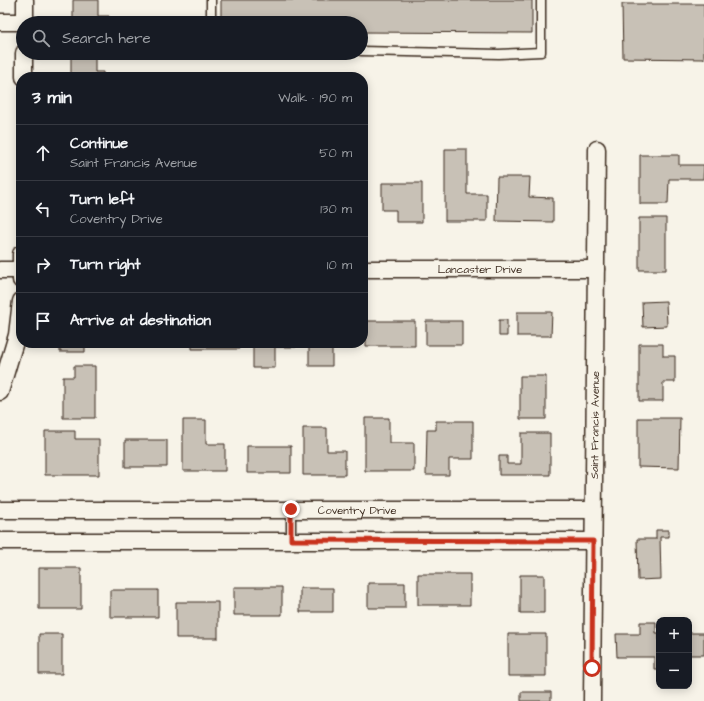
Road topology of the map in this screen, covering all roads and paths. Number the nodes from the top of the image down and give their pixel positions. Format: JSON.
{"nodes":[{"id":1,"x":25,"y":0,"type":"edge"},
{"id":2,"x":211,"y":0,"type":"edge"},
{"id":3,"x":541,"y":0,"type":"edge"},
{"id":4,"x":25,"y":16,"type":"edge"},
{"id":5,"x":211,"y":16,"type":"edge"},
{"id":6,"x":0,"y":22,"type":"edge"},
{"id":7,"x":16,"y":22,"type":"edge"},
{"id":8,"x":368,"y":51,"type":"edge"},
{"id":9,"x":24,"y":60,"type":"edge"},
{"id":10,"x":24,"y":72,"type":"edge"},
{"id":11,"x":597,"y":149,"type":"dead end"},
{"id":12,"x":368,"y":269,"type":"edge"},
{"id":13,"x":596,"y":269,"type":"junction"},
{"id":14,"x":0,"y":270,"type":"edge"},
{"id":15,"x":16,"y":270,"type":"edge"},
{"id":16,"x":16,"y":338,"type":"edge"},
{"id":17,"x":0,"y":392,"type":"edge"},
{"id":18,"x":291,"y":509,"type":"junction"},
{"id":19,"x":0,"y":510,"type":"edge"},
{"id":20,"x":593,"y":510,"type":"junction"},
{"id":21,"x":291,"y":540,"type":"junction"},
{"id":22,"x":0,"y":541,"type":"edge"},
{"id":23,"x":593,"y":541,"type":"junction"},
{"id":24,"x":592,"y":701,"type":"edge"}],
"edges":[{"from":1,"to":4,"type":"street"},
{"from":2,"to":5,"type":"lane"},
{"from":3,"to":8,"type":"lane"},
{"from":6,"to":7,"type":"street"},
{"from":9,"to":10,"type":"street"},
{"from":11,"to":13,"type":"street","name":"Saint Francis Avenue"},
{"from":12,"to":13,"type":"street","name":"Lancaster Drive"},
{"from":13,"to":20,"type":"street","name":"Saint Francis Avenue"},
{"from":14,"to":15,"type":"street"},
{"from":16,"to":17,"type":"street"},
{"from":18,"to":19,"type":"street","name":"Coventry Drive"},
{"from":18,"to":20,"type":"street","name":"Coventry Drive"},
{"from":18,"to":21,"type":"lane"},
{"from":20,"to":23,"type":"street","name":"Saint Francis Avenue"},
{"from":21,"to":22,"type":"street"},
{"from":21,"to":23,"type":"street"},
{"from":23,"to":24,"type":"street","name":"Saint Francis Avenue"}]}
